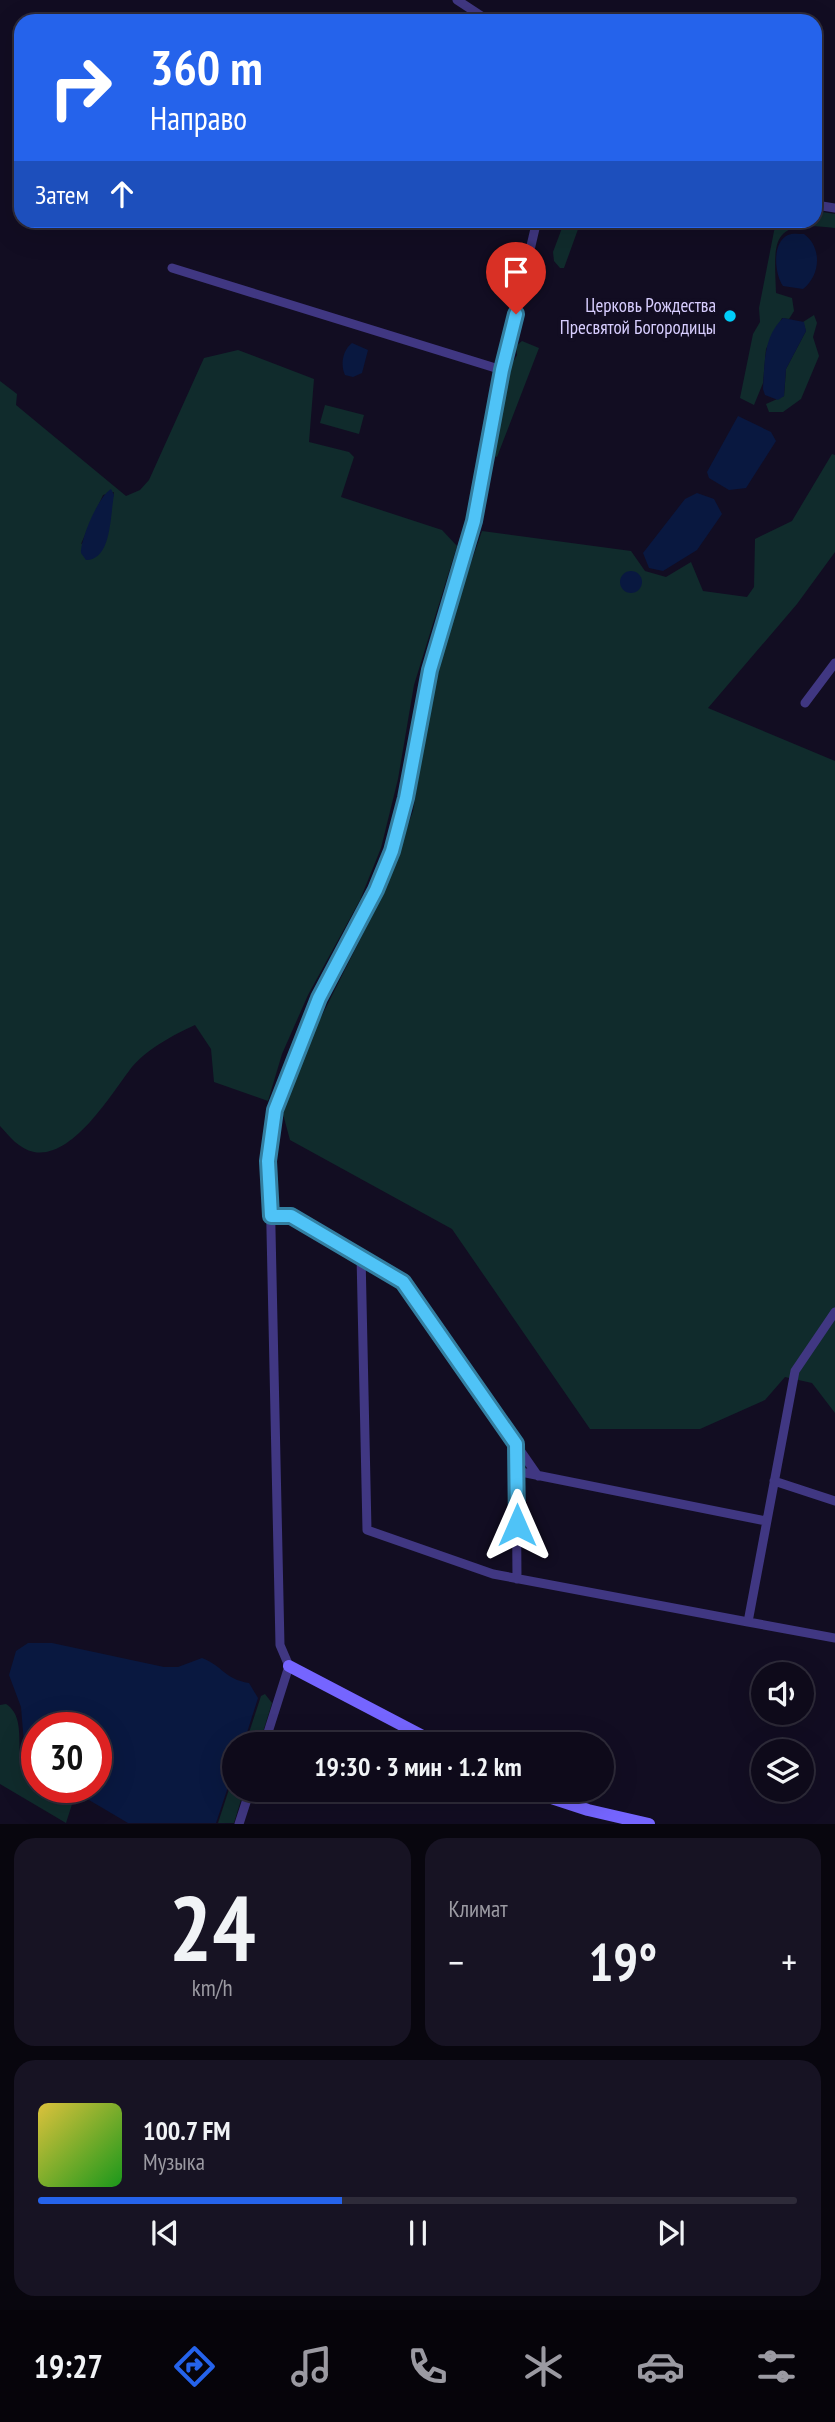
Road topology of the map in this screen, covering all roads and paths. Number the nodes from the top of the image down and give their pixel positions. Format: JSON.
{"nodes":[{"id":1,"x":457,"y":0,"type":"edge"},
{"id":2,"x":478,"y":14,"type":"edge"},
{"id":3,"x":535,"y":228,"type":"edge"},
{"id":4,"x":172,"y":268,"type":"dead end"},
{"id":5,"x":502,"y":370,"type":"junction"},
{"id":6,"x":835,"y":663,"type":"edge"},
{"id":7,"x":805,"y":703,"type":"dead end"},
{"id":8,"x":271,"y":1216,"type":"junction"},
{"id":9,"x":361,"y":1255,"type":"junction"},
{"id":10,"x":835,"y":1312,"type":"edge"},
{"id":11,"x":516,"y":1444,"type":"junction"},
{"id":12,"x":516,"y":1472,"type":"junction"},
{"id":13,"x":538,"y":1476,"type":"junction"},
{"id":14,"x":774,"y":1480,"type":"junction"},
{"id":15,"x":835,"y":1501,"type":"edge"},
{"id":16,"x":766,"y":1521,"type":"junction"},
{"id":17,"x":517,"y":1579,"type":"junction"},
{"id":18,"x":748,"y":1622,"type":"junction"},
{"id":19,"x":835,"y":1638,"type":"edge"},
{"id":20,"x":289,"y":1666,"type":"junction"},
{"id":21,"x":268,"y":1732,"type":"edge"},
{"id":22,"x":415,"y":1732,"type":"edge"},
{"id":23,"x":246,"y":1802,"type":"edge"},
{"id":24,"x":564,"y":1802,"type":"edge"},
{"id":25,"x":239,"y":1824,"type":"edge"},
{"id":26,"x":649,"y":1824,"type":"edge"}],
"edges":[{"from":1,"to":2,"type":"street"},
{"from":3,"to":5,"type":"street"},
{"from":4,"to":5,"type":"street"},
{"from":5,"to":8,"type":"street"},
{"from":6,"to":7,"type":"street"},
{"from":8,"to":9,"type":"street"},
{"from":8,"to":20,"type":"street"},
{"from":9,"to":11,"type":"street"},
{"from":9,"to":17,"type":"street"},
{"from":10,"to":14,"type":"street"},
{"from":11,"to":12,"type":"street"},
{"from":11,"to":13,"type":"street"},
{"from":12,"to":13,"type":"street"},
{"from":12,"to":17,"type":"street"},
{"from":13,"to":16,"type":"street"},
{"from":14,"to":15,"type":"street"},
{"from":14,"to":16,"type":"street"},
{"from":16,"to":18,"type":"street"},
{"from":17,"to":18,"type":"street"},
{"from":18,"to":19,"type":"street"},
{"from":20,"to":21,"type":"street"},
{"from":20,"to":22,"type":"street"},
{"from":23,"to":25,"type":"street"},
{"from":24,"to":26,"type":"street"}]}
